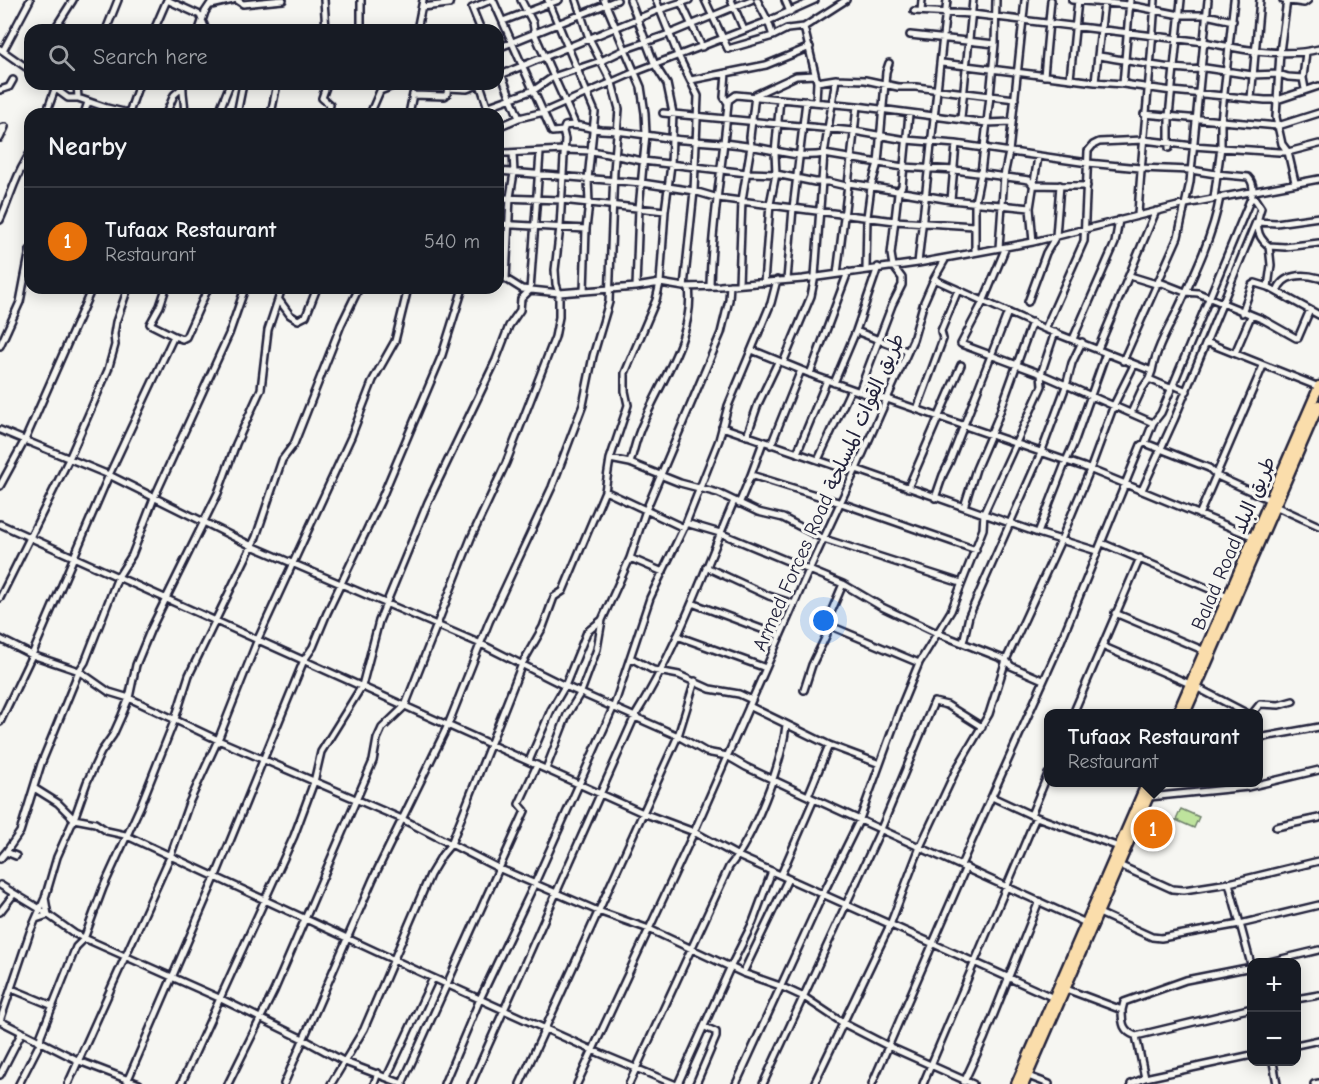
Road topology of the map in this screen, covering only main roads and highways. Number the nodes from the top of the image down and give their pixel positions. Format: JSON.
{"nodes":[{"id":1,"x":1319,"y":387,"type":"edge"},
{"id":2,"x":1319,"y":405,"type":"edge"},
{"id":3,"x":1273,"y":503,"type":"junction"},
{"id":4,"x":1193,"y":685,"type":"junction"},
{"id":5,"x":1181,"y":709,"type":"edge"},
{"id":6,"x":1186,"y":709,"type":"edge"},
{"id":7,"x":1146,"y":787,"type":"edge"},
{"id":8,"x":1153,"y":787,"type":"edge"},
{"id":9,"x":1057,"y":999,"type":"junction"},
{"id":10,"x":1026,"y":1080,"type":"edge"},
{"id":11,"x":1017,"y":1084,"type":"edge"}],
"edges":[{"from":1,"to":3,"type":"highway","name":"Balad Road طريق البلد"},
{"from":2,"to":3,"type":"highway","name":"Balad Road طريق البلد"},
{"from":3,"to":4,"type":"highway","name":"Balad Road طريق البلد"},
{"from":3,"to":4,"type":"highway","name":"Balad Road طريق البلد"},
{"from":4,"to":5,"type":"highway","name":"Balad Road طريق البلد"},
{"from":4,"to":6,"type":"highway","name":"Balad Road طريق البلد"},
{"from":7,"to":9,"type":"highway"},
{"from":8,"to":9,"type":"highway"},
{"from":9,"to":10,"type":"highway"},
{"from":9,"to":11,"type":"highway"}]}
